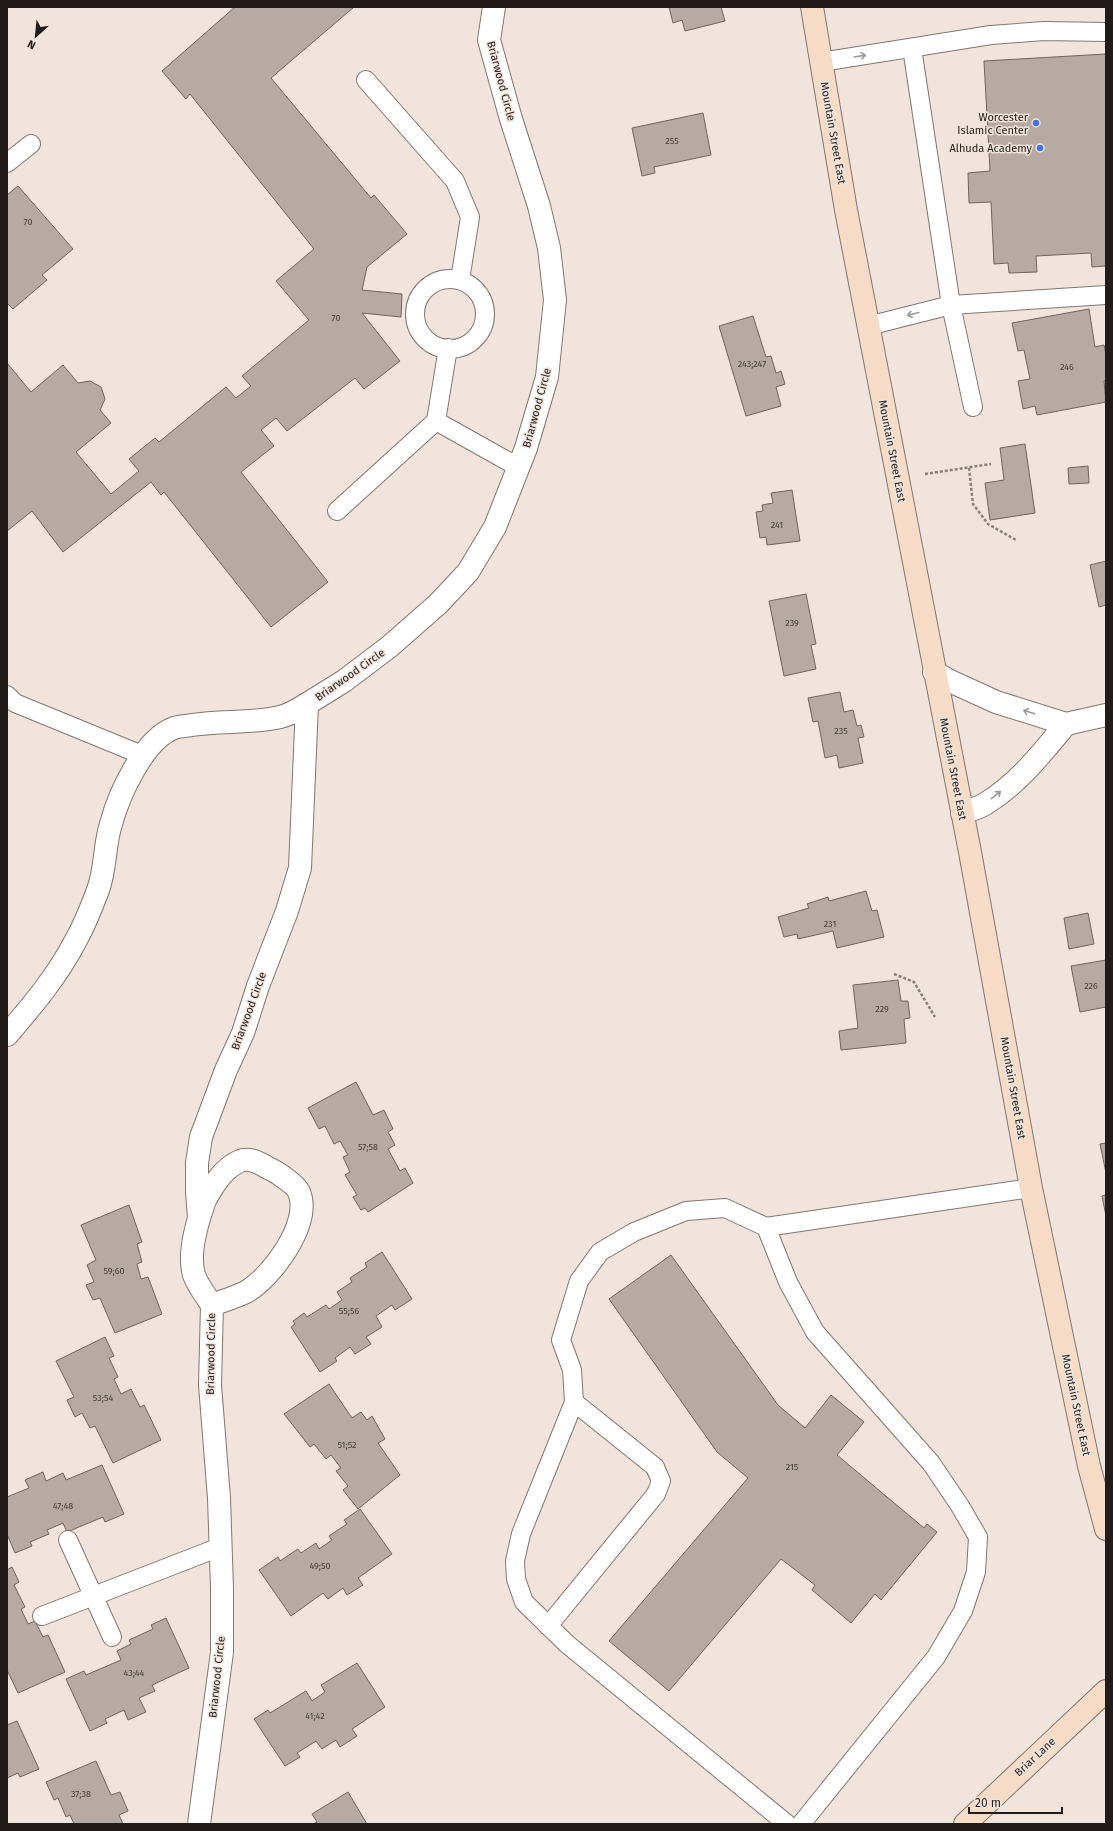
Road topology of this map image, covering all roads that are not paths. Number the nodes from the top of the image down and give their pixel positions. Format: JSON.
{"nodes":[{"id":1,"x":494,"y":7,"type":"edge"},
{"id":2,"x":812,"y":7,"type":"edge"},
{"id":3,"x":1106,"y":32,"type":"edge"},
{"id":4,"x":912,"y":48,"type":"junction"},
{"id":5,"x":821,"y":62,"type":"junction"},
{"id":6,"x":366,"y":80,"type":"dead end"},
{"id":7,"x":31,"y":144,"type":"dead end"},
{"id":8,"x":7,"y":163,"type":"edge"},
{"id":9,"x":460,"y":280,"type":"junction"},
{"id":10,"x":1106,"y":295,"type":"edge"},
{"id":11,"x":951,"y":305,"type":"junction"},
{"id":12,"x":868,"y":326,"type":"junction"},
{"id":13,"x":448,"y":348,"type":"junction"},
{"id":14,"x":973,"y":407,"type":"dead end"},
{"id":15,"x":436,"y":421,"type":"junction"},
{"id":16,"x":518,"y":467,"type":"junction"},
{"id":17,"x":337,"y":511,"type":"dead end"},
{"id":18,"x":934,"y":672,"type":"junction"},
{"id":19,"x":7,"y":695,"type":"edge"},
{"id":20,"x":307,"y":704,"type":"junction"},
{"id":21,"x":1106,"y":715,"type":"edge"},
{"id":22,"x":1066,"y":724,"type":"junction"},
{"id":23,"x":142,"y":755,"type":"junction"},
{"id":24,"x":962,"y":813,"type":"junction"},
{"id":25,"x":7,"y":1035,"type":"edge"},
{"id":26,"x":1031,"y":1188,"type":"junction"},
{"id":27,"x":199,"y":1218,"type":"junction"},
{"id":28,"x":766,"y":1226,"type":"junction"},
{"id":29,"x":212,"y":1305,"type":"junction"},
{"id":30,"x":574,"y":1402,"type":"junction"},
{"id":31,"x":1106,"y":1529,"type":"edge"},
{"id":32,"x":68,"y":1540,"type":"dead end"},
{"id":33,"x":220,"y":1547,"type":"junction"},
{"id":34,"x":94,"y":1596,"type":"junction"},
{"id":35,"x":42,"y":1616,"type":"dead end"},
{"id":36,"x":548,"y":1626,"type":"junction"},
{"id":37,"x":112,"y":1637,"type":"dead end"},
{"id":38,"x":1106,"y":1691,"type":"edge"},
{"id":39,"x":199,"y":1824,"type":"edge"},
{"id":40,"x":787,"y":1824,"type":"edge"},
{"id":41,"x":801,"y":1824,"type":"edge"},
{"id":42,"x":965,"y":1824,"type":"edge"}],
"edges":[{"from":1,"to":16,"type":"street","name":"Briarwood Circle"},
{"from":2,"to":5,"type":"main road","name":"Mountain Street East"},
{"from":3,"to":4,"type":"lane"},
{"from":5,"to":4,"type":"lane","one_way":true},
{"from":4,"to":11,"type":"lane"},
{"from":5,"to":12,"type":"main road","name":"Mountain Street East"},
{"from":6,"to":9,"type":"lane"},
{"from":7,"to":8,"type":"lane"},
{"from":9,"to":13,"type":"lane"},
{"from":9,"to":13,"type":"lane"},
{"from":10,"to":11,"type":"lane"},
{"from":11,"to":12,"type":"lane","one_way":true},
{"from":11,"to":14,"type":"lane"},
{"from":12,"to":18,"type":"main road","name":"Mountain Street East"},
{"from":13,"to":15,"type":"lane"},
{"from":15,"to":16,"type":"lane"},
{"from":15,"to":17,"type":"lane"},
{"from":16,"to":20,"type":"street","name":"Briarwood Circle"},
{"from":22,"to":18,"type":"street","one_way":true},
{"from":18,"to":24,"type":"main road","name":"Mountain Street East"},
{"from":19,"to":23,"type":"lane"},
{"from":20,"to":23,"type":"street","name":"Briarwood Circle"},
{"from":20,"to":27,"type":"street","name":"Briarwood Circle"},
{"from":21,"to":22,"type":"street"},
{"from":24,"to":22,"type":"street","one_way":true},
{"from":23,"to":25,"type":"street","name":"Briarwood Circle"},
{"from":24,"to":26,"type":"main road","name":"Mountain Street East"},
{"from":26,"to":28,"type":"lane"},
{"from":26,"to":31,"type":"main road","name":"Mountain Street East"},
{"from":27,"to":29,"type":"street"},
{"from":27,"to":29,"type":"street","name":"Briarwood Circle"},
{"from":28,"to":30,"type":"lane"},
{"from":28,"to":41,"type":"lane"},
{"from":29,"to":33,"type":"street","name":"Briarwood Circle"},
{"from":30,"to":36,"type":"lane"},
{"from":30,"to":36,"type":"lane"},
{"from":32,"to":34,"type":"lane"},
{"from":33,"to":34,"type":"lane"},
{"from":33,"to":39,"type":"street","name":"Briarwood Circle"},
{"from":34,"to":35,"type":"lane"},
{"from":34,"to":37,"type":"lane"},
{"from":36,"to":40,"type":"lane"},
{"from":38,"to":42,"type":"main road","name":"Briar Lane"}]}
